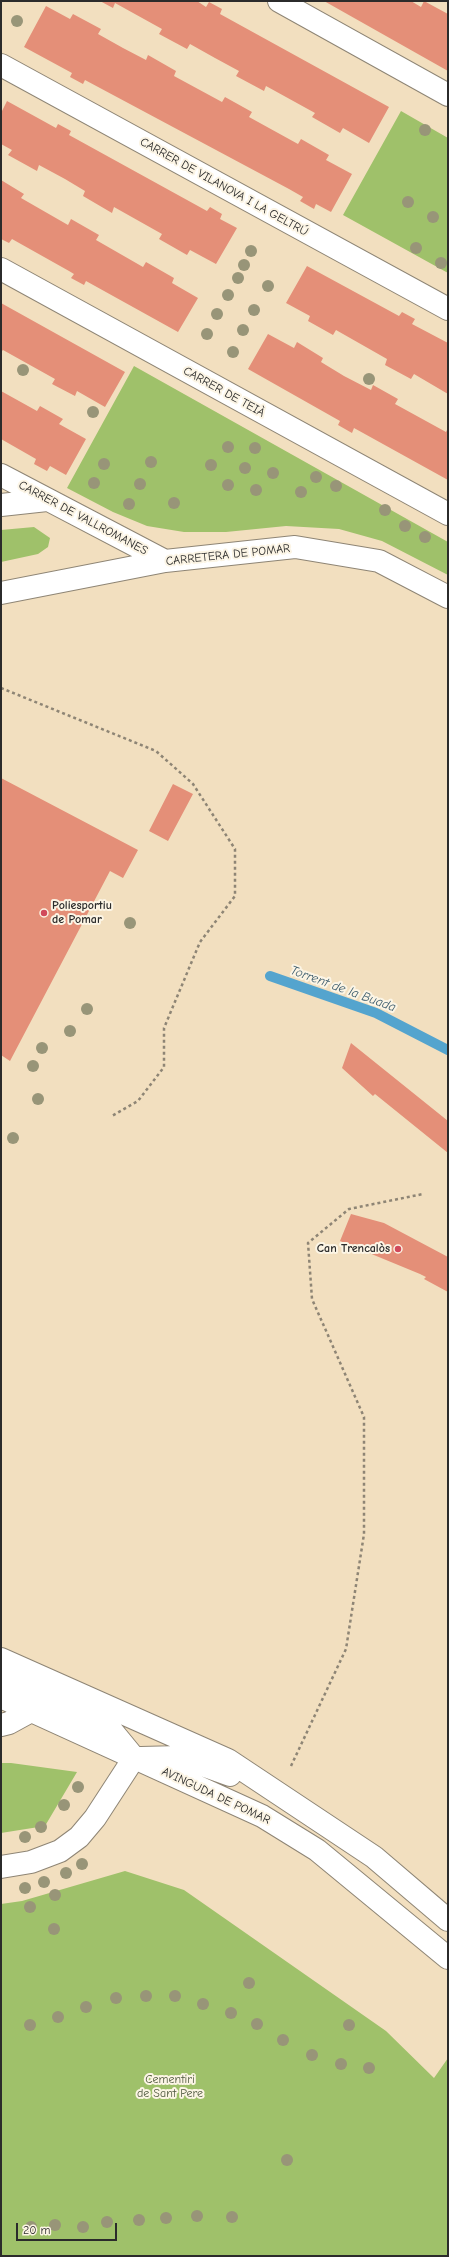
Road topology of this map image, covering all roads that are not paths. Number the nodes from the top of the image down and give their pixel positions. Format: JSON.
{"nodes":[{"id":1,"x":279,"y":1,"type":"edge"},
{"id":2,"x":1,"y":65,"type":"edge"},
{"id":3,"x":448,"y":95,"type":"edge"},
{"id":4,"x":1,"y":269,"type":"edge"},
{"id":5,"x":448,"y":308,"type":"edge"},
{"id":6,"x":1,"y":475,"type":"edge"},
{"id":7,"x":47,"y":500,"type":"junction"},
{"id":8,"x":1,"y":505,"type":"edge"},
{"id":9,"x":448,"y":514,"type":"edge"},
{"id":10,"x":165,"y":561,"type":"junction"},
{"id":11,"x":1,"y":593,"type":"edge"},
{"id":12,"x":448,"y":597,"type":"edge"},
{"id":13,"x":1,"y":1659,"type":"edge"},
{"id":14,"x":1,"y":1680,"type":"edge"},
{"id":15,"x":1,"y":1697,"type":"edge"},
{"id":16,"x":31,"y":1711,"type":"junction"},
{"id":17,"x":1,"y":1725,"type":"edge"},
{"id":18,"x":134,"y":1758,"type":"junction"},
{"id":19,"x":278,"y":1792,"type":"junction"},
{"id":20,"x":1,"y":1867,"type":"edge"},
{"id":21,"x":359,"y":1883,"type":"junction"},
{"id":22,"x":448,"y":1920,"type":"edge"},
{"id":23,"x":448,"y":1942,"type":"edge"},
{"id":24,"x":448,"y":1958,"type":"edge"}],
"edges":[{"from":1,"to":3,"type":"street"},
{"from":2,"to":5,"type":"street","name":"CARRER DE VILANOVA I LA GELTRÚ"},
{"from":4,"to":9,"type":"street","name":"CARRER DE TEIÀ"},
{"from":6,"to":7,"type":"street","name":"CARRER DE VALLROMANES"},
{"from":7,"to":8,"type":"street"},
{"from":7,"to":10,"type":"street","name":"CARRER DE VALLROMANES"},
{"from":10,"to":11,"type":"street","name":"CARRETERA DE POMAR"},
{"from":10,"to":12,"type":"street","name":"CARRETERA DE POMAR"},
{"from":13,"to":19,"type":"street"},
{"from":14,"to":18,"type":"street"},
{"from":15,"to":16,"type":"street","name":"AVINGUDA DE POMAR"},
{"from":16,"to":17,"type":"street"},
{"from":16,"to":18,"type":"street","name":"AVINGUDA DE POMAR"},
{"from":18,"to":19,"type":"street"},
{"from":18,"to":20,"type":"street"},
{"from":18,"to":21,"type":"street","name":"AVINGUDA DE POMAR"},
{"from":19,"to":22,"type":"street"},
{"from":21,"to":23,"type":"street"},
{"from":21,"to":24,"type":"street","name":"AVINGUDA DE POMAR"}]}
